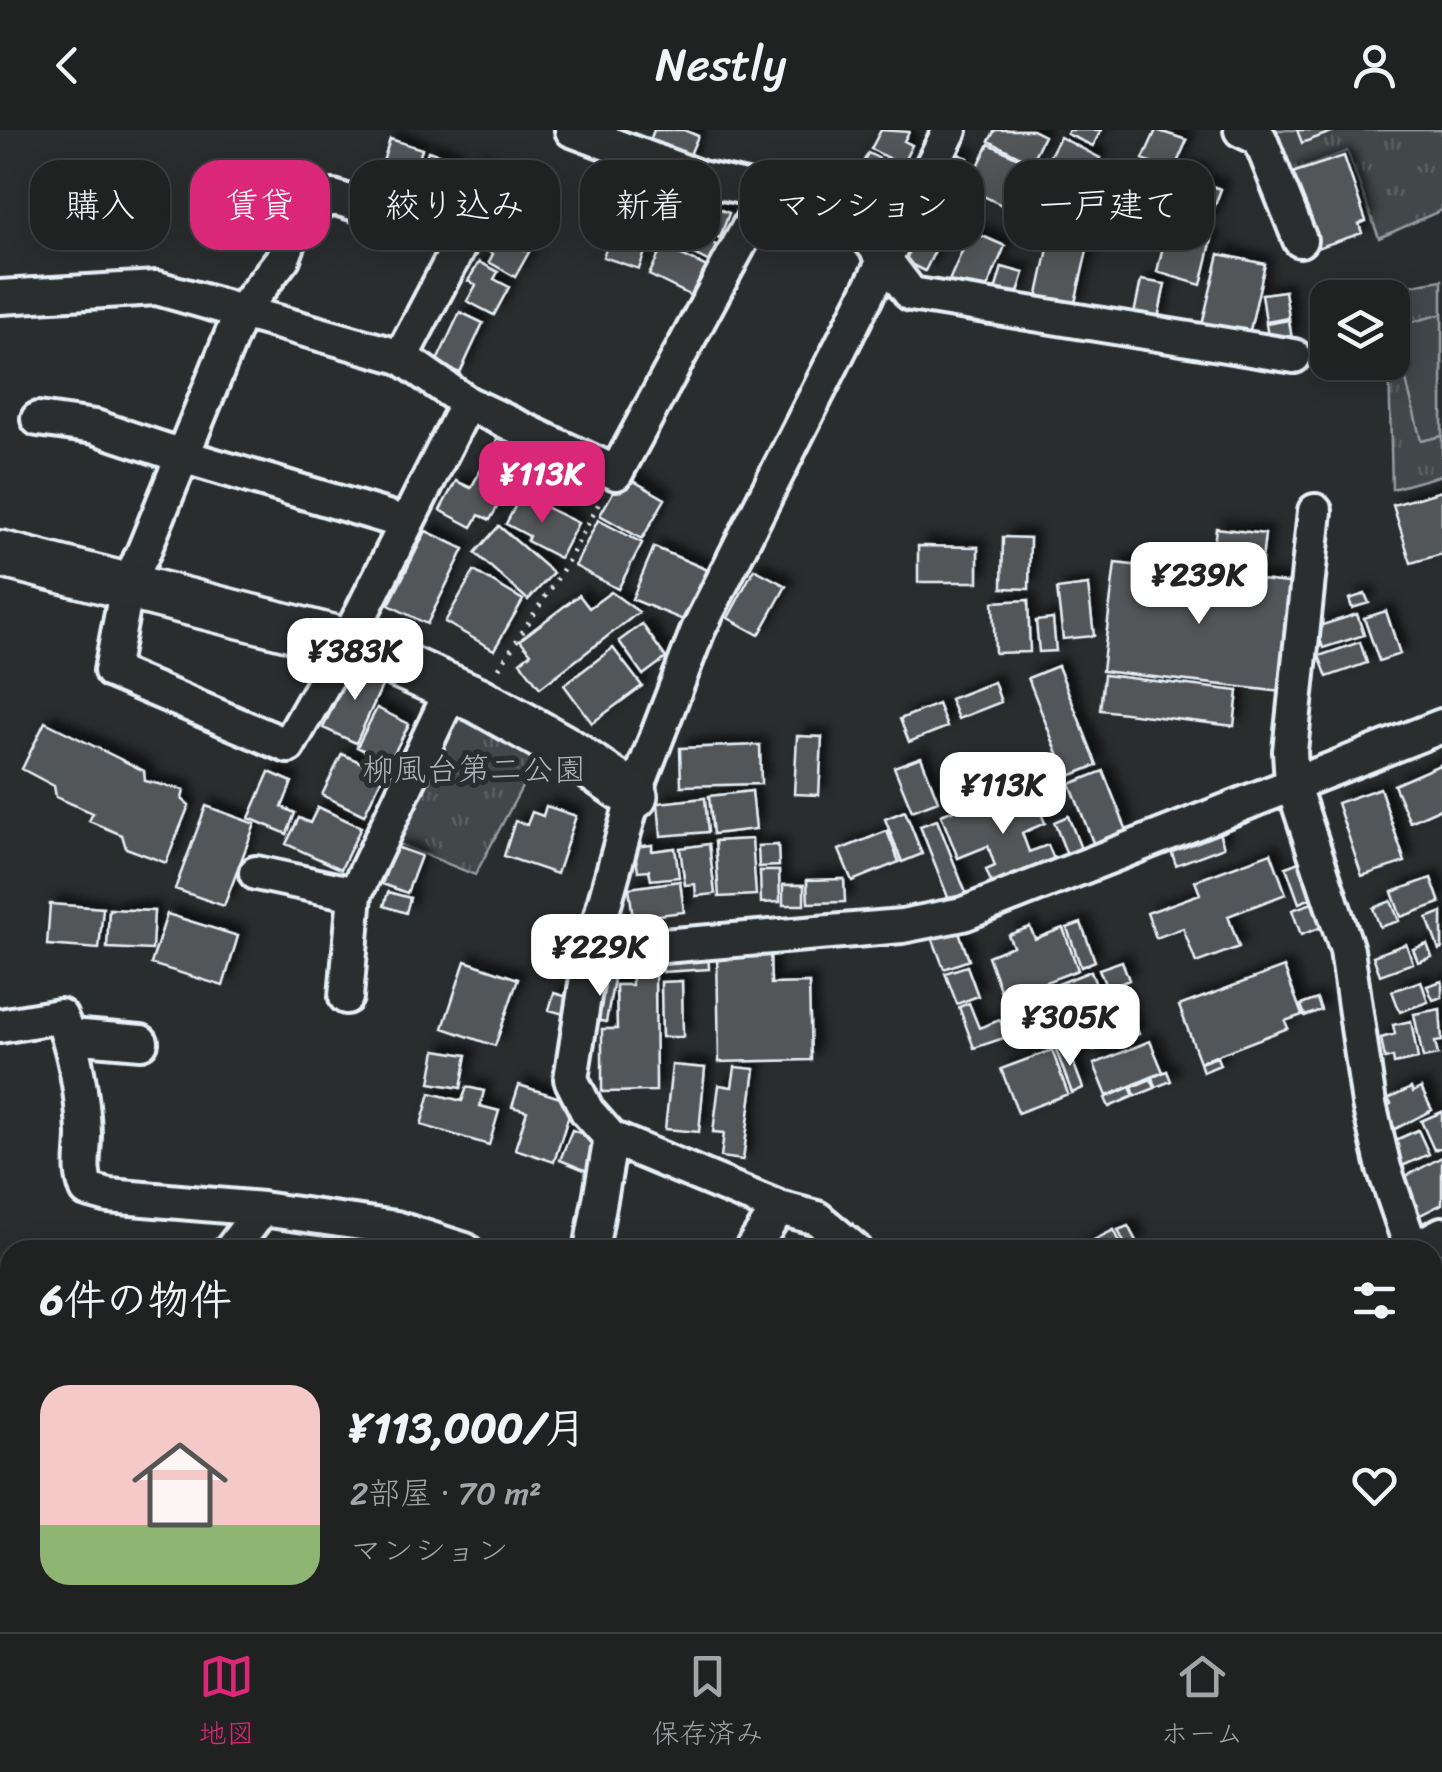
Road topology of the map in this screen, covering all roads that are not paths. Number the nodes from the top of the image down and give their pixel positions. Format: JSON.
{"nodes":[{"id":1,"x":572,"y":130,"type":"edge"},
{"id":2,"x":950,"y":130,"type":"edge"},
{"id":3,"x":1242,"y":130,"type":"edge"},
{"id":4,"x":740,"y":187,"type":"edge"},
{"id":5,"x":1300,"y":240,"type":"dead end"},
{"id":6,"x":740,"y":243,"type":"edge"},
{"id":7,"x":878,"y":250,"type":"edge"},
{"id":8,"x":885,"y":260,"type":"junction"},
{"id":9,"x":0,"y":297,"type":"edge"},
{"id":10,"x":240,"y":314,"type":"junction"},
{"id":11,"x":1294,"y":356,"type":"dead end"},
{"id":12,"x":401,"y":358,"type":"junction"},
{"id":13,"x":468,"y":404,"type":"junction"},
{"id":14,"x":38,"y":418,"type":"dead end"},
{"id":15,"x":182,"y":456,"type":"junction"},
{"id":16,"x":1316,"y":511,"type":"dead end"},
{"id":17,"x":407,"y":523,"type":"junction"},
{"id":18,"x":0,"y":554,"type":"edge"},
{"id":19,"x":126,"y":586,"type":"junction"},
{"id":20,"x":347,"y":642,"type":"junction"},
{"id":21,"x":465,"y":694,"type":"junction"},
{"id":22,"x":1442,"y":726,"type":"edge"},
{"id":23,"x":1292,"y":783,"type":"junction"},
{"id":24,"x":634,"y":796,"type":"junction"},
{"id":25,"x":256,"y":873,"type":"dead end"},
{"id":26,"x":355,"y":894,"type":"junction"},
{"id":27,"x":591,"y":952,"type":"junction"},
{"id":28,"x":346,"y":997,"type":"dead end"},
{"id":29,"x":0,"y":1026,"type":"edge"},
{"id":30,"x":70,"y":1036,"type":"junction"},
{"id":31,"x":140,"y":1042,"type":"dead end"},
{"id":32,"x":611,"y":1138,"type":"junction"},
{"id":33,"x":262,"y":1208,"type":"junction"},
{"id":34,"x":779,"y":1208,"type":"junction"},
{"id":35,"x":238,"y":1240,"type":"edge"},
{"id":36,"x":434,"y":1240,"type":"edge"},
{"id":37,"x":593,"y":1240,"type":"edge"},
{"id":38,"x":758,"y":1240,"type":"edge"},
{"id":39,"x":843,"y":1240,"type":"edge"},
{"id":40,"x":1409,"y":1240,"type":"edge"}],
"edges":[{"from":1,"to":4,"type":"street"},
{"from":2,"to":8,"type":"street"},
{"from":3,"to":5,"type":"street"},
{"from":6,"to":13,"type":"street"},
{"from":7,"to":8,"type":"street"},
{"from":8,"to":11,"type":"street"},
{"from":8,"to":24,"type":"street"},
{"from":9,"to":10,"type":"street"},
{"from":10,"to":12,"type":"street"},
{"from":10,"to":12,"type":"street"},
{"from":10,"to":15,"type":"street"},
{"from":12,"to":13,"type":"street"},
{"from":13,"to":17,"type":"street"},
{"from":14,"to":15,"type":"street"},
{"from":15,"to":17,"type":"street"},
{"from":15,"to":19,"type":"street"},
{"from":16,"to":23,"type":"street"},
{"from":17,"to":20,"type":"street"},
{"from":18,"to":19,"type":"street"},
{"from":19,"to":20,"type":"street"},
{"from":19,"to":20,"type":"street"},
{"from":20,"to":21,"type":"street"},
{"from":21,"to":24,"type":"street"},
{"from":21,"to":26,"type":"street"},
{"from":22,"to":23,"type":"street"},
{"from":23,"to":27,"type":"street"},
{"from":23,"to":40,"type":"street"},
{"from":24,"to":27,"type":"street"},
{"from":25,"to":26,"type":"street"},
{"from":26,"to":28,"type":"street"},
{"from":27,"to":32,"type":"street"},
{"from":29,"to":30,"type":"street"},
{"from":30,"to":31,"type":"street"},
{"from":30,"to":33,"type":"street"},
{"from":32,"to":34,"type":"street"},
{"from":32,"to":37,"type":"street"},
{"from":33,"to":35,"type":"street"},
{"from":33,"to":36,"type":"street"},
{"from":34,"to":38,"type":"street"},
{"from":34,"to":39,"type":"street"}]}
